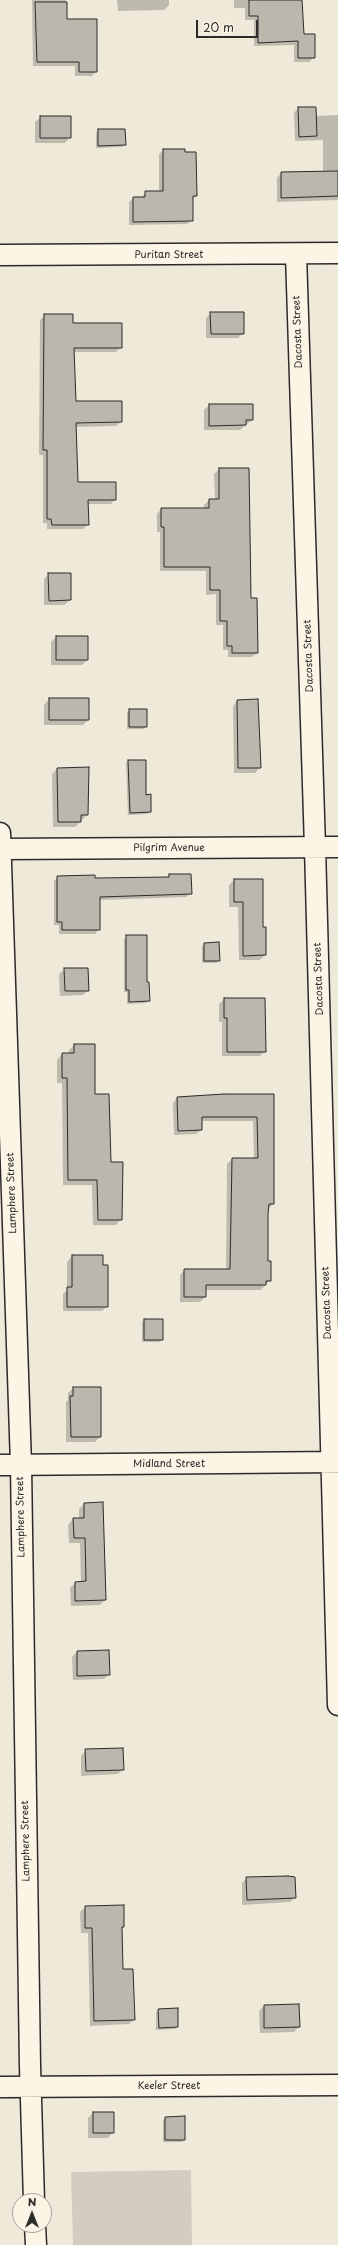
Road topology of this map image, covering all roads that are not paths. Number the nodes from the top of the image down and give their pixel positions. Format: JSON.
{"nodes":[{"id":1,"x":338,"y":253,"type":"edge"},
{"id":2,"x":296,"y":254,"type":"junction"},
{"id":3,"x":0,"y":255,"type":"edge"},
{"id":4,"x":0,"y":834,"type":"edge"},
{"id":5,"x":315,"y":847,"type":"junction"},
{"id":6,"x":338,"y":847,"type":"edge"},
{"id":7,"x":0,"y":849,"type":"edge"},
{"id":8,"x":335,"y":1462,"type":"edge"},
{"id":9,"x":0,"y":1465,"type":"edge"},
{"id":10,"x":21,"y":1465,"type":"junction"},
{"id":11,"x":338,"y":1705,"type":"edge"},
{"id":12,"x":338,"y":2085,"type":"edge"},
{"id":13,"x":30,"y":2086,"type":"junction"},
{"id":14,"x":0,"y":2087,"type":"edge"},
{"id":15,"x":34,"y":2193,"type":"edge"},
{"id":16,"x":35,"y":2233,"type":"edge"},
{"id":17,"x":36,"y":2245,"type":"edge"}],
"edges":[{"from":1,"to":2,"type":"street","name":"Puritan Street"},
{"from":2,"to":3,"type":"street","name":"Puritan Street"},
{"from":2,"to":5,"type":"street","name":"Dacosta Street"},
{"from":4,"to":7,"type":"street","name":"Lamphere Street"},
{"from":5,"to":6,"type":"street","name":"Pilgrim Avenue"},
{"from":5,"to":7,"type":"street","name":"Pilgrim Avenue"},
{"from":5,"to":8,"type":"street","name":"Dacosta Street"},
{"from":7,"to":10,"type":"street","name":"Lamphere Street"},
{"from":8,"to":10,"type":"street","name":"Midland Street"},
{"from":8,"to":11,"type":"street","name":"Dacosta Street"},
{"from":9,"to":10,"type":"street","name":"Midland Street"},
{"from":10,"to":13,"type":"street","name":"Lamphere Street"},
{"from":12,"to":13,"type":"street","name":"Keeler Street"},
{"from":13,"to":14,"type":"street","name":"Keeler Street"},
{"from":13,"to":15,"type":"street","name":"Lamphere Street"},
{"from":16,"to":17,"type":"street"}]}
